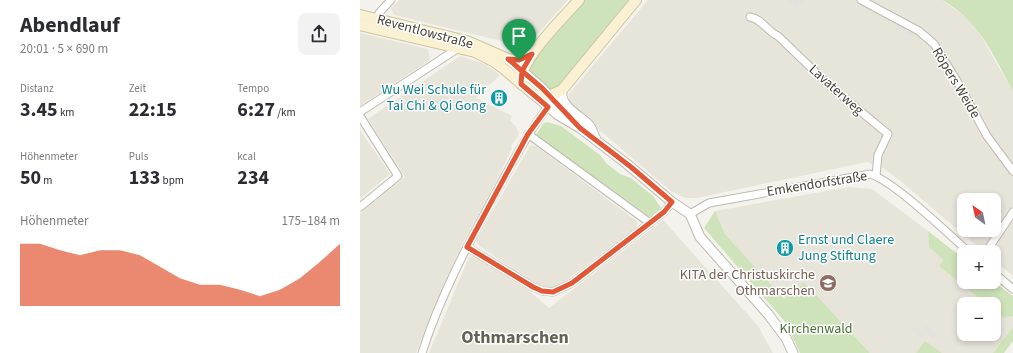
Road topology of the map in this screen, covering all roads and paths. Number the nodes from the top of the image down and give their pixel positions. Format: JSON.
{"nodes":[{"id":1,"x":391,"y":0,"type":"edge"},
{"id":2,"x":579,"y":0,"type":"edge"},
{"id":3,"x":636,"y":0,"type":"edge"},
{"id":4,"x":861,"y":0,"type":"edge"},
{"id":5,"x":360,"y":15,"type":"edge"},
{"id":6,"x":750,"y":17,"type":"dead end"},
{"id":7,"x":377,"y":19,"type":"junction"},
{"id":8,"x":360,"y":25,"type":"edge"},
{"id":9,"x":467,"y":41,"type":"junction"},
{"id":10,"x":458,"y":48,"type":"junction"},
{"id":11,"x":532,"y":54,"type":"junction"},
{"id":12,"x":508,"y":59,"type":"junction"},
{"id":13,"x":522,"y":71,"type":"junction"},
{"id":14,"x":521,"y":84,"type":"junction"},
{"id":15,"x":562,"y":90,"type":"junction"},
{"id":16,"x":550,"y":101,"type":"junction"},
{"id":17,"x":360,"y":112,"type":"edge"},
{"id":18,"x":360,"y":116,"type":"edge"},
{"id":19,"x":528,"y":134,"type":"junction"},
{"id":20,"x":597,"y":141,"type":"junction"},
{"id":21,"x":1013,"y":171,"type":"edge"},
{"id":22,"x":876,"y":176,"type":"junction"},
{"id":23,"x":672,"y":202,"type":"junction"},
{"id":24,"x":360,"y":207,"type":"edge"},
{"id":25,"x":1013,"y":212,"type":"edge"},
{"id":26,"x":690,"y":214,"type":"junction"},
{"id":27,"x":650,"y":223,"type":"junction"},
{"id":28,"x":961,"y":245,"type":"edge"},
{"id":29,"x":991,"y":245,"type":"edge"},
{"id":30,"x":467,"y":247,"type":"junction"},
{"id":31,"x":1001,"y":279,"type":"edge"},
{"id":32,"x":1013,"y":289,"type":"edge"},
{"id":33,"x":422,"y":353,"type":"edge"},
{"id":34,"x":793,"y":353,"type":"edge"}],
"edges":[{"from":1,"to":7,"type":"street"},
{"from":2,"to":11,"type":"main road"},
{"from":3,"to":15,"type":"main road"},
{"from":4,"to":21,"type":"street","name":"Röpers Weide"},
{"from":5,"to":7,"type":"main road","name":"Reventlowstraße"},
{"from":6,"to":22,"type":"street","name":"Lavaterweg"},
{"from":7,"to":9,"type":"main road","name":"Reventlowstraße"},
{"from":8,"to":10,"type":"main road","name":"Reventlowstraße"},
{"from":9,"to":10,"type":"street"},
{"from":9,"to":12,"type":"main road","name":"Reventlowstraße"},
{"from":10,"to":14,"type":"main road","name":"Reventlowstraße"},
{"from":10,"to":17,"type":"street"},
{"from":11,"to":12,"type":"main road"},
{"from":11,"to":13,"type":"main road"},
{"from":12,"to":13,"type":"street","name":"Reventlowstraße"},
{"from":13,"to":14,"type":"main road"},
{"from":13,"to":16,"type":"street","name":"Reventlowstraße"},
{"from":14,"to":16,"type":"main road","name":"Reventlowstraße"},
{"from":15,"to":16,"type":"main road"},
{"from":15,"to":20,"type":"street"},
{"from":16,"to":19,"type":"street"},
{"from":16,"to":20,"type":"street","name":"Reventlowstraße"},
{"from":18,"to":24,"type":"street"},
{"from":19,"to":27,"type":"street"},
{"from":19,"to":30,"type":"street"},
{"from":20,"to":23,"type":"street","name":"Reventlowstraße"},
{"from":22,"to":26,"type":"street","name":"Emkendorfstraße"},
{"from":22,"to":28,"type":"street","name":"Emkendorfstraße"},
{"from":23,"to":26,"type":"street","name":"Reventlowstraße"},
{"from":23,"to":27,"type":"street"},
{"from":25,"to":29,"type":"street"},
{"from":26,"to":34,"type":"street"},
{"from":27,"to":30,"type":"street"},
{"from":30,"to":33,"type":"street"},
{"from":31,"to":32,"type":"street"}]}
